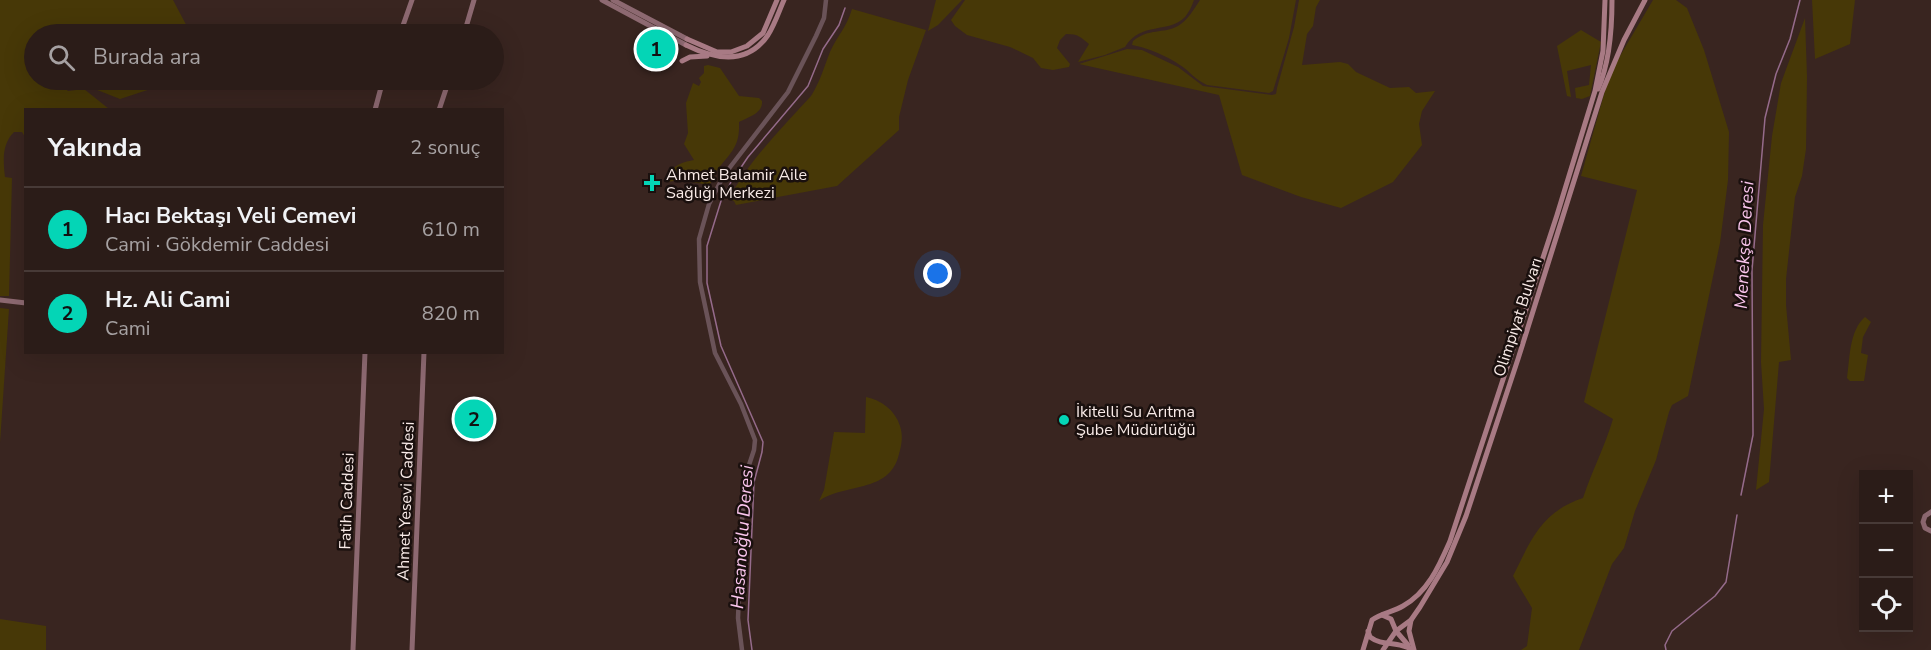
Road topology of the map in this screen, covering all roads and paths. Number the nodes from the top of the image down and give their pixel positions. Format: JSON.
{"nodes":[{"id":1,"x":412,"y":0,"type":"edge"},
{"id":2,"x":474,"y":0,"type":"edge"},
{"id":3,"x":602,"y":0,"type":"edge"},
{"id":4,"x":613,"y":0,"type":"edge"},
{"id":5,"x":777,"y":0,"type":"edge"},
{"id":6,"x":784,"y":0,"type":"edge"},
{"id":7,"x":826,"y":0,"type":"edge"},
{"id":8,"x":1605,"y":0,"type":"edge"},
{"id":9,"x":1612,"y":0,"type":"edge"},
{"id":10,"x":1645,"y":0,"type":"edge"},
{"id":11,"x":404,"y":24,"type":"edge"},
{"id":12,"x":467,"y":24,"type":"edge"},
{"id":13,"x":687,"y":42,"type":"junction"},
{"id":14,"x":712,"y":56,"type":"junction"},
{"id":15,"x":682,"y":61,"type":"dead end"},
{"id":16,"x":380,"y":90,"type":"edge"},
{"id":17,"x":446,"y":90,"type":"edge"},
{"id":18,"x":1594,"y":97,"type":"junction"},
{"id":19,"x":376,"y":108,"type":"edge"},
{"id":20,"x":440,"y":108,"type":"edge"},
{"id":21,"x":0,"y":300,"type":"edge"},
{"id":22,"x":24,"y":303,"type":"edge"},
{"id":23,"x":365,"y":354,"type":"edge"},
{"id":24,"x":424,"y":354,"type":"edge"},
{"id":25,"x":1930,"y":512,"type":"edge"},
{"id":26,"x":1930,"y":531,"type":"edge"},
{"id":27,"x":1931,"y":537,"type":"edge"},
{"id":28,"x":1382,"y":615,"type":"junction"},
{"id":29,"x":1411,"y":620,"type":"junction"},
{"id":30,"x":1368,"y":629,"type":"junction"},
{"id":31,"x":1396,"y":631,"type":"junction"},
{"id":32,"x":1388,"y":642,"type":"junction"},
{"id":33,"x":353,"y":650,"type":"edge"},
{"id":34,"x":412,"y":650,"type":"edge"},
{"id":35,"x":742,"y":650,"type":"edge"},
{"id":36,"x":1363,"y":650,"type":"edge"},
{"id":37,"x":1383,"y":650,"type":"edge"},
{"id":38,"x":1413,"y":650,"type":"edge"}],
"edges":[{"from":1,"to":11,"type":"main road"},
{"from":2,"to":12,"type":"main road"},
{"from":3,"to":13,"type":"main road"},
{"from":4,"to":13,"type":"main road"},
{"from":5,"to":13,"type":"main road"},
{"from":6,"to":14,"type":"main road"},
{"from":7,"to":35,"type":"street"},
{"from":8,"to":18,"type":"main road","name":"Olimpiyat Bulvarı"},
{"from":9,"to":18,"type":"main road"},
{"from":10,"to":29,"type":"main road","name":"Olimpiyat Bulvarı"},
{"from":13,"to":14,"type":"main road"},
{"from":14,"to":15,"type":"main road"},
{"from":16,"to":19,"type":"main road"},
{"from":17,"to":20,"type":"main road"},
{"from":18,"to":28,"type":"main road","name":"Olimpiyat Bulvarı"},
{"from":21,"to":22,"type":"main road"},
{"from":23,"to":33,"type":"main road","name":"Fatih Caddesi"},
{"from":24,"to":34,"type":"main road","name":"Ahmet Yesevi Caddesi"},
{"from":25,"to":26,"type":"main road"},
{"from":26,"to":27,"type":"main road"},
{"from":28,"to":30,"type":"main road"},
{"from":28,"to":31,"type":"main road"},
{"from":29,"to":31,"type":"main road","name":"Olimpiyat Bulvarı"},
{"from":29,"to":38,"type":"main road"},
{"from":30,"to":32,"type":"main road"},
{"from":30,"to":36,"type":"main road"},
{"from":31,"to":32,"type":"main road"},
{"from":31,"to":38,"type":"main road"},
{"from":32,"to":37,"type":"main road"},
{"from":32,"to":38,"type":"main road"}]}
